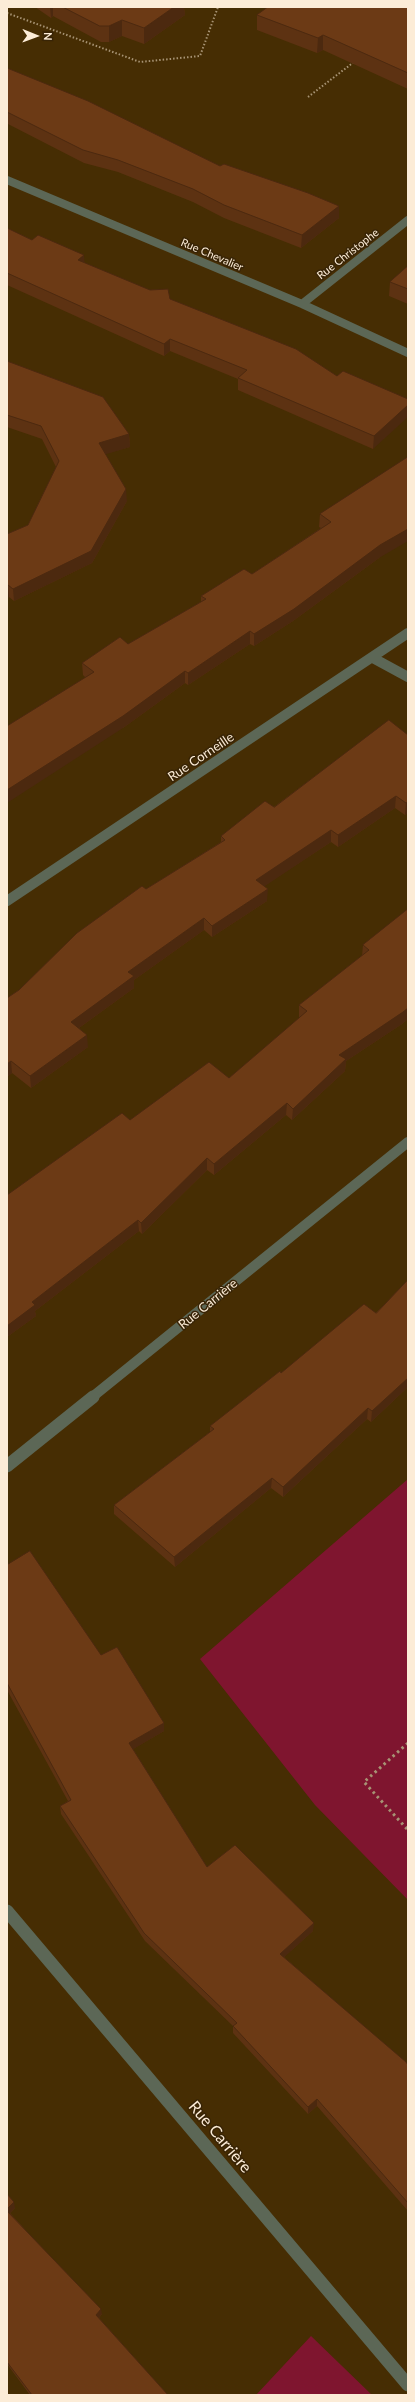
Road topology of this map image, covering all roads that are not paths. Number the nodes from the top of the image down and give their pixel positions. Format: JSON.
{"nodes":[{"id":1,"x":7,"y":180,"type":"edge"},
{"id":2,"x":408,"y":220,"type":"edge"},
{"id":3,"x":302,"y":304,"type":"junction"},
{"id":4,"x":408,"y":353,"type":"edge"},
{"id":5,"x":408,"y":633,"type":"edge"},
{"id":6,"x":373,"y":658,"type":"junction"},
{"id":7,"x":408,"y":677,"type":"edge"},
{"id":8,"x":7,"y":901,"type":"edge"},
{"id":9,"x":408,"y":1142,"type":"edge"},
{"id":10,"x":7,"y":1466,"type":"edge"},
{"id":11,"x":7,"y":1911,"type":"edge"},
{"id":12,"x":408,"y":2385,"type":"edge"}],
"edges":[{"from":1,"to":3,"type":"street","name":"Rue Chevalier"},
{"from":2,"to":3,"type":"street","name":"Rue Christophe"},
{"from":3,"to":4,"type":"street","name":"Rue Chevalier"},
{"from":5,"to":6,"type":"street","name":"Rue Corneille"},
{"from":6,"to":7,"type":"street"},
{"from":6,"to":8,"type":"street","name":"Rue Corneille"},
{"from":9,"to":10,"type":"street","name":"Rue Carrière"},
{"from":11,"to":12,"type":"street","name":"Rue Carrière"}]}
